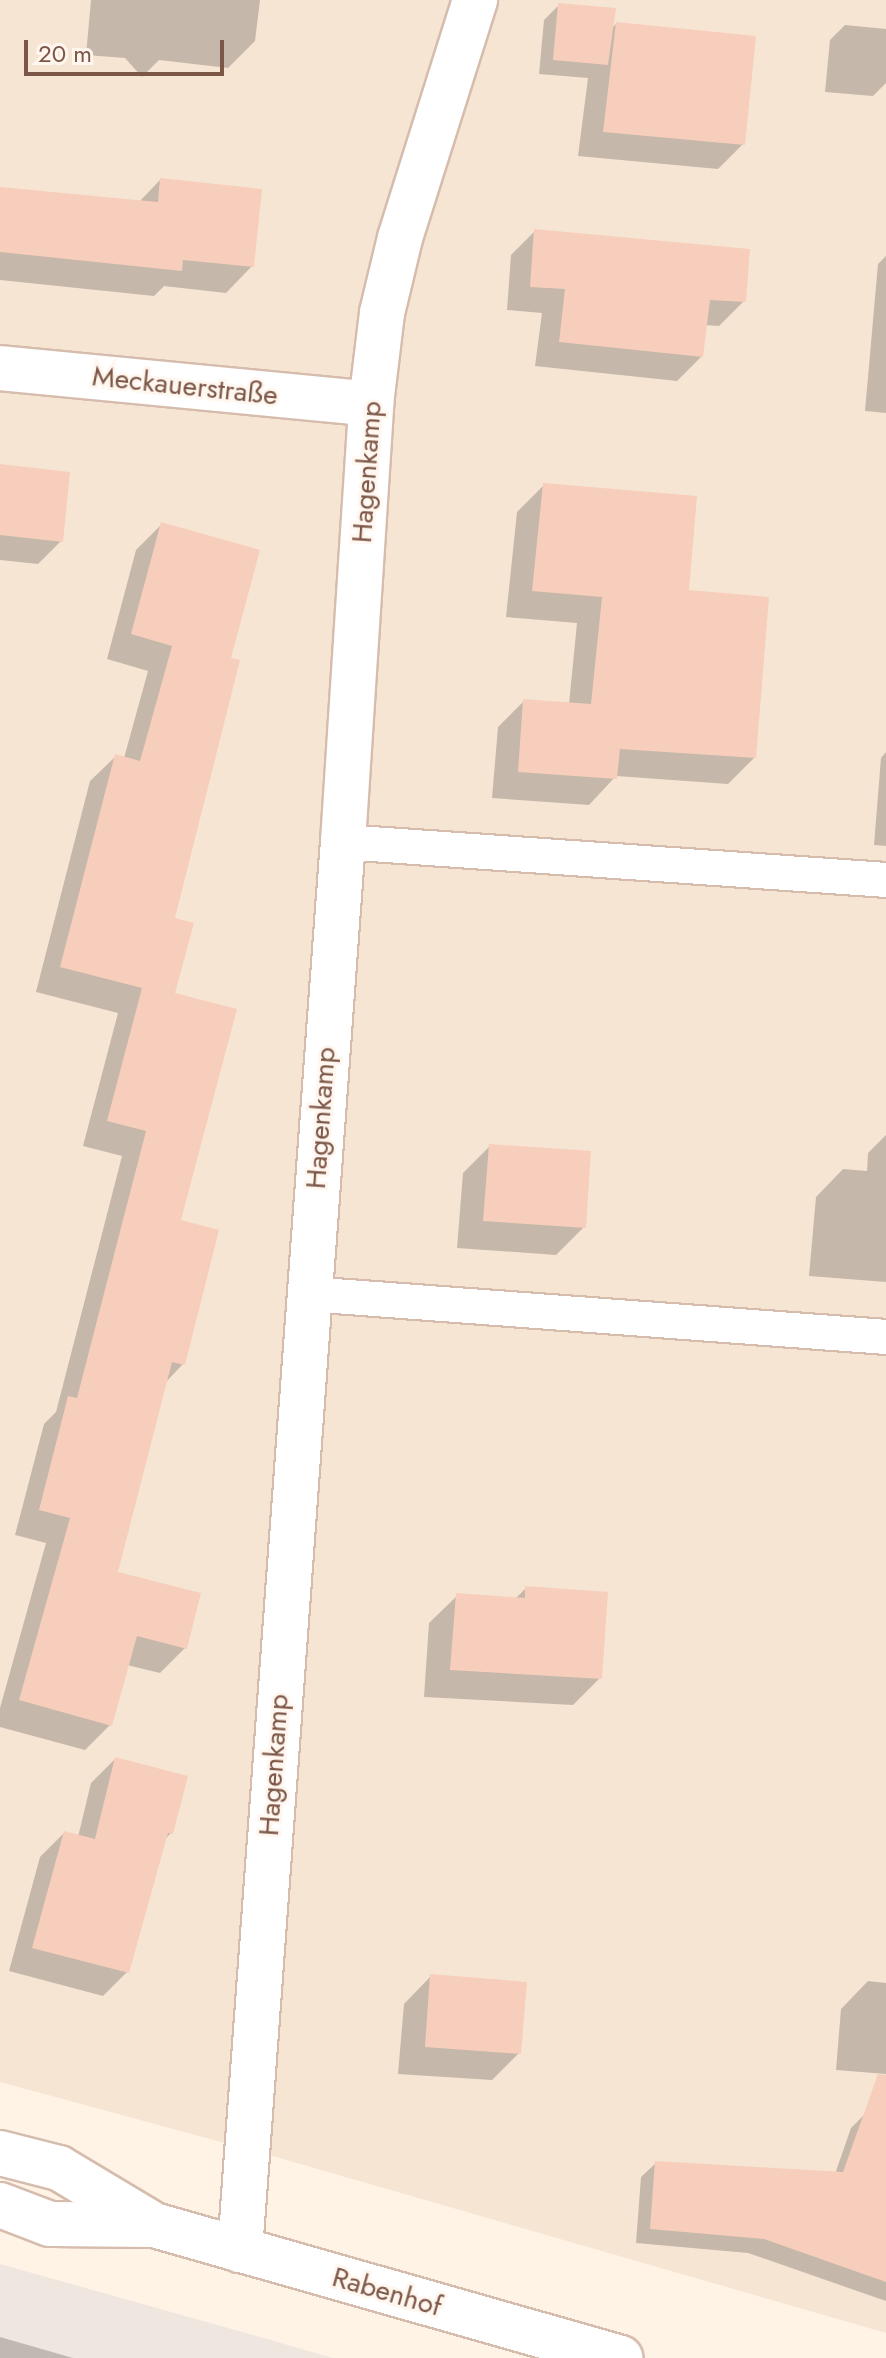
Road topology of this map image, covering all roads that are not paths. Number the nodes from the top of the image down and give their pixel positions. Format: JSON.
{"nodes":[{"id":1,"x":475,"y":0,"type":"edge"},
{"id":2,"x":0,"y":368,"type":"edge"},
{"id":3,"x":371,"y":404,"type":"junction"},
{"id":4,"x":343,"y":842,"type":"junction"},
{"id":5,"x":886,"y":880,"type":"edge"},
{"id":6,"x":308,"y":1294,"type":"junction"},
{"id":7,"x":886,"y":1337,"type":"edge"},
{"id":8,"x":0,"y":2153,"type":"edge"},
{"id":9,"x":0,"y":2205,"type":"edge"},
{"id":10,"x":154,"y":2225,"type":"junction"},
{"id":11,"x":240,"y":2250,"type":"junction"},
{"id":12,"x":620,"y":2358,"type":"edge"}],
"edges":[{"from":1,"to":3,"type":"street","name":"Hagenkamp"},
{"from":2,"to":3,"type":"street","name":"Meckauerstraße"},
{"from":3,"to":4,"type":"street","name":"Hagenkamp"},
{"from":4,"to":5,"type":"lane"},
{"from":4,"to":6,"type":"street","name":"Hagenkamp"},
{"from":6,"to":7,"type":"lane"},
{"from":6,"to":11,"type":"street","name":"Hagenkamp"},
{"from":8,"to":10,"type":"street","name":"Rabenhof"},
{"from":9,"to":10,"type":"street","name":"Rabenhof"},
{"from":10,"to":11,"type":"street","name":"Rabenhof"},
{"from":11,"to":12,"type":"street","name":"Rabenhof"}]}
